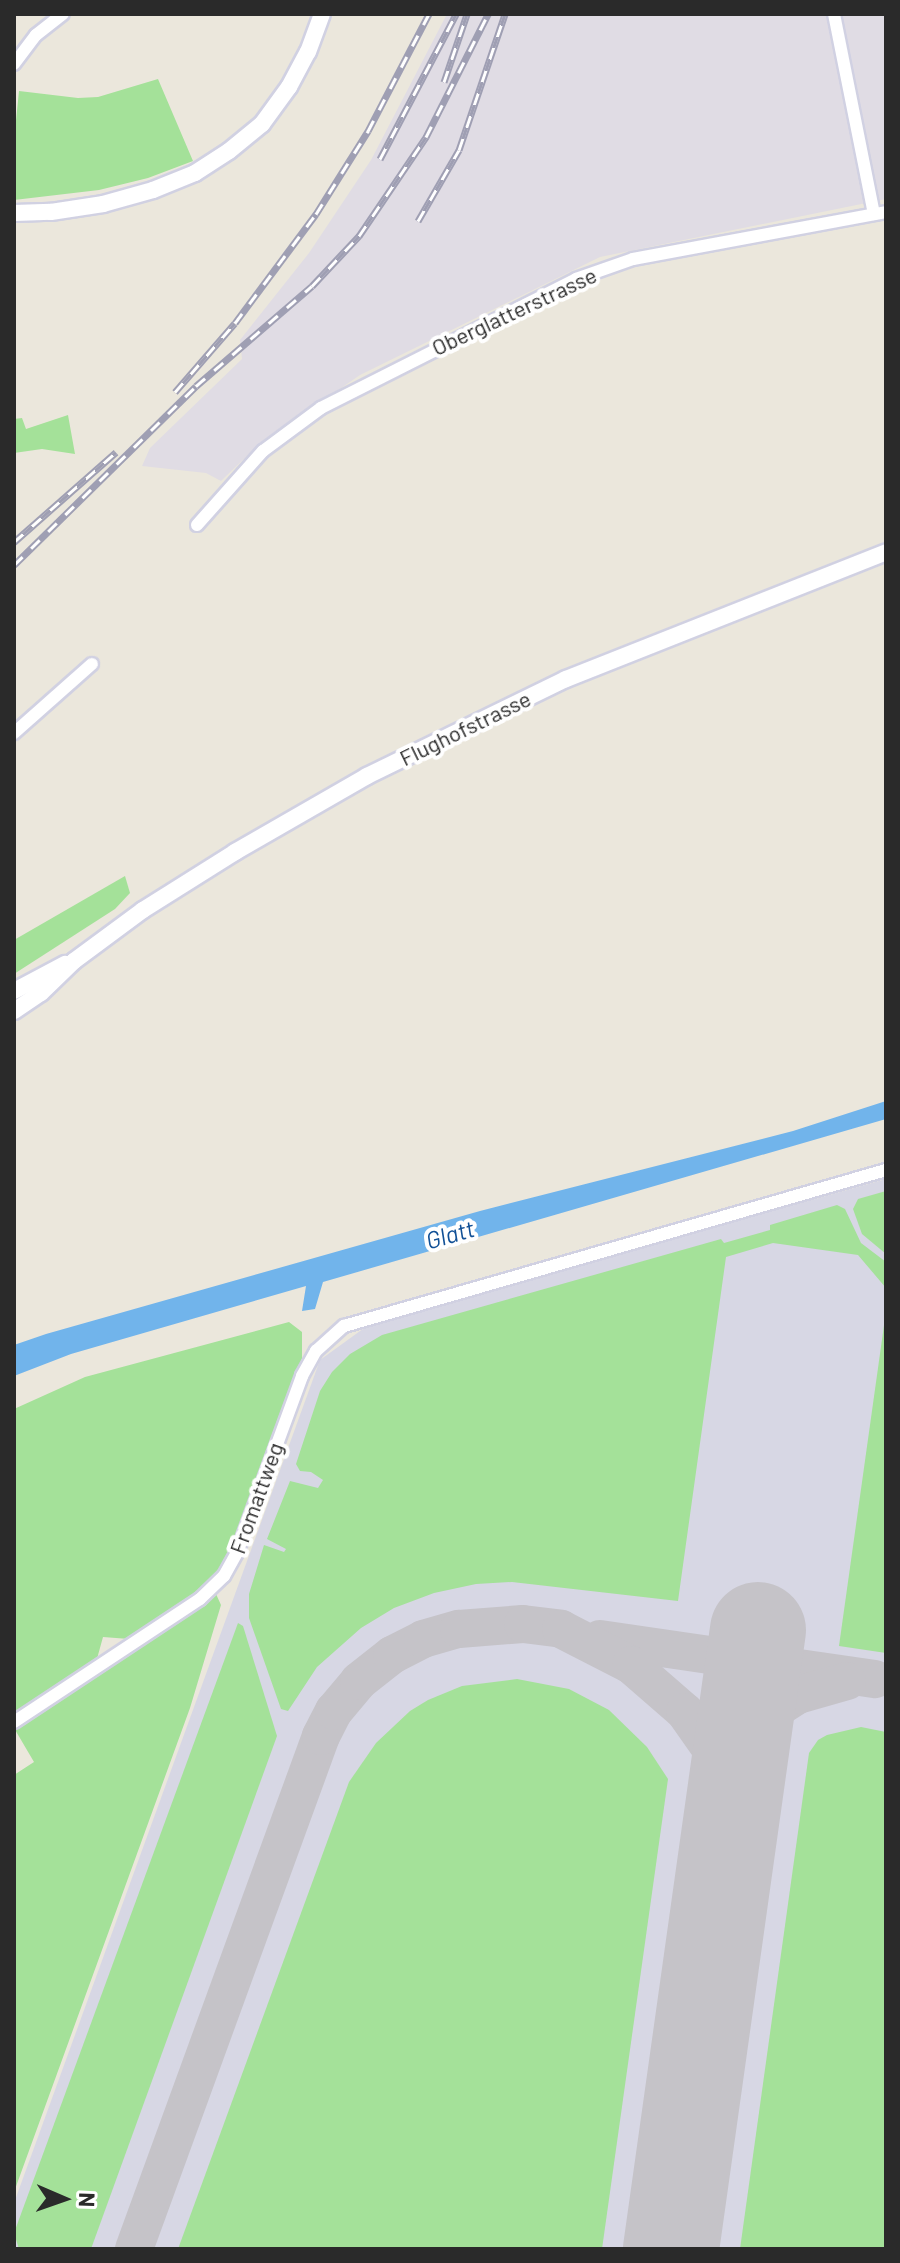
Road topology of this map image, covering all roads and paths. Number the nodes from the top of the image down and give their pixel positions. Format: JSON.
{"nodes":[{"id":1,"x":63,"y":14,"type":"edge"},
{"id":2,"x":322,"y":14,"type":"edge"},
{"id":3,"x":834,"y":14,"type":"edge"},
{"id":4,"x":14,"y":64,"type":"edge"},
{"id":5,"x":14,"y":213,"type":"edge"},
{"id":6,"x":880,"y":213,"type":"edge"},
{"id":7,"x":197,"y":525,"type":"dead end"},
{"id":8,"x":886,"y":552,"type":"edge"},
{"id":9,"x":92,"y":664,"type":"dead end"},
{"id":10,"x":14,"y":733,"type":"edge"},
{"id":11,"x":74,"y":961,"type":"junction"},
{"id":12,"x":14,"y":991,"type":"edge"},
{"id":13,"x":14,"y":1011,"type":"edge"},
{"id":14,"x":886,"y":1170,"type":"edge"},
{"id":15,"x":14,"y":1722,"type":"edge"}],
"edges":[{"from":1,"to":4,"type":"street"},
{"from":2,"to":5,"type":"main road"},
{"from":3,"to":6,"type":"street"},
{"from":6,"to":7,"type":"street","name":"Oberglatterstrasse"},
{"from":8,"to":11,"type":"main road","name":"Flughofstrasse"},
{"from":9,"to":10,"type":"street"},
{"from":11,"to":12,"type":"main road","name":"Flughofstrasse"},
{"from":11,"to":13,"type":"main road","name":"Flughofstrasse"},
{"from":14,"to":15,"type":"street","name":"Fromattweg"}]}
